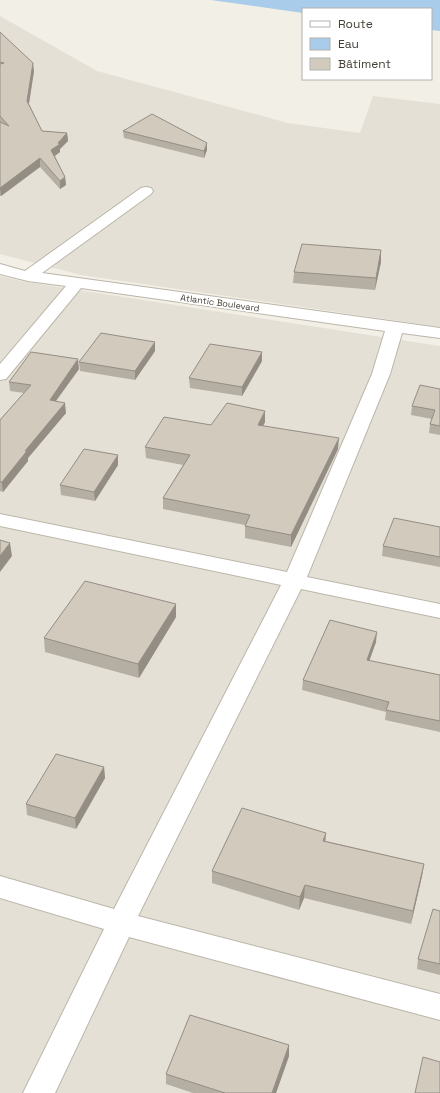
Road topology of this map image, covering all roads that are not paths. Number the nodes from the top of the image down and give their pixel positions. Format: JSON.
{"nodes":[{"id":1,"x":146,"y":191,"type":"dead end"},
{"id":2,"x":0,"y":269,"type":"edge"},
{"id":3,"x":28,"y":276,"type":"junction"},
{"id":4,"x":77,"y":282,"type":"junction"},
{"id":5,"x":394,"y":327,"type":"junction"},
{"id":6,"x":440,"y":333,"type":"edge"},
{"id":7,"x":0,"y":374,"type":"edge"},
{"id":8,"x":0,"y":520,"type":"edge"},
{"id":9,"x":294,"y":581,"type":"junction"},
{"id":10,"x":440,"y":611,"type":"edge"},
{"id":11,"x":0,"y":887,"type":"edge"},
{"id":12,"x":121,"y":923,"type":"junction"},
{"id":13,"x":440,"y":1007,"type":"edge"},
{"id":14,"x":39,"y":1093,"type":"edge"}],
"edges":[{"from":1,"to":3,"type":"street"},
{"from":2,"to":3,"type":"street","name":"Atlantic Boulevard"},
{"from":3,"to":4,"type":"street","name":"Atlantic Boulevard"},
{"from":4,"to":5,"type":"street","name":"Atlantic Boulevard"},
{"from":4,"to":7,"type":"street"},
{"from":5,"to":6,"type":"street","name":"Atlantic Boulevard"},
{"from":5,"to":9,"type":"street"},
{"from":8,"to":9,"type":"street"},
{"from":9,"to":10,"type":"street"},
{"from":9,"to":12,"type":"street"},
{"from":11,"to":12,"type":"street"},
{"from":12,"to":13,"type":"street"},
{"from":12,"to":14,"type":"street"}]}
